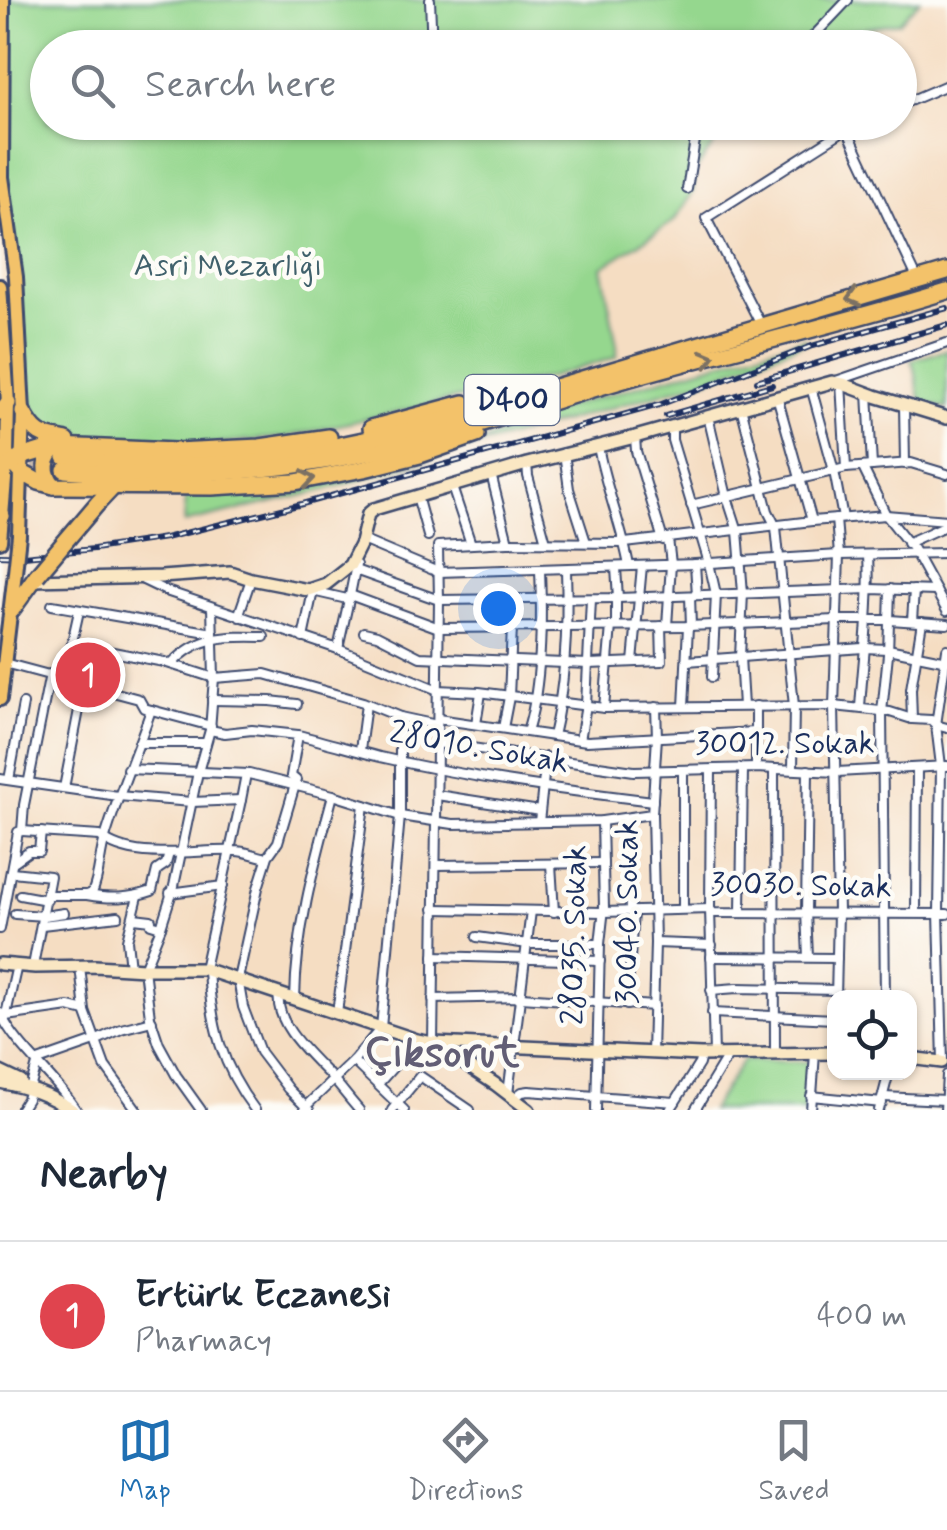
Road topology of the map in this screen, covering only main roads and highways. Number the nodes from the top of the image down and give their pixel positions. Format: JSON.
{"nodes":[{"id":1,"x":3,"y":0,"type":"edge"},
{"id":2,"x":947,"y":271,"type":"edge"},
{"id":3,"x":0,"y":286,"type":"edge"},
{"id":4,"x":947,"y":292,"type":"edge"},
{"id":5,"x":1,"y":308,"type":"edge"},
{"id":6,"x":616,"y":382,"type":"junction"},
{"id":7,"x":566,"y":384,"type":"junction"},
{"id":8,"x":4,"y":408,"type":"edge"},
{"id":9,"x":23,"y":412,"type":"junction"},
{"id":10,"x":90,"y":447,"type":"junction"},
{"id":11,"x":62,"y":458,"type":"junction"},
{"id":12,"x":10,"y":463,"type":"edge"},
{"id":13,"x":54,"y":486,"type":"junction"},
{"id":14,"x":114,"y":486,"type":"junction"},
{"id":15,"x":1,"y":514,"type":"edge"},
{"id":16,"x":0,"y":538,"type":"edge"},
{"id":17,"x":4,"y":616,"type":"edge"},
{"id":18,"x":0,"y":700,"type":"edge"}],
"edges":[{"from":1,"to":9,"type":"main road"},
{"from":2,"to":7,"type":"highway","number":"D400","one_way":true},
{"from":3,"to":5,"type":"main road"},
{"from":6,"to":4,"type":"highway","number":"D400","one_way":true},
{"from":5,"to":8,"type":"main road"},
{"from":6,"to":11,"type":"highway","number":"D400"},
{"from":14,"to":6,"type":"highway","one_way":true},
{"from":7,"to":10,"type":"highway"},
{"from":7,"to":11,"type":"highway","number":"D400"},
{"from":8,"to":12,"type":"main road"},
{"from":9,"to":10,"type":"highway"},
{"from":9,"to":12,"type":"main road"},
{"from":10,"to":11,"type":"highway"},
{"from":11,"to":12,"type":"highway"},
{"from":11,"to":13,"type":"highway"},
{"from":12,"to":13,"type":"highway"},
{"from":12,"to":15,"type":"main road"},
{"from":12,"to":17,"type":"main road","bridge":true},
{"from":13,"to":14,"type":"highway"},
{"from":14,"to":17,"type":"highway","bridge":true},
{"from":15,"to":16,"type":"main road"},
{"from":17,"to":18,"type":"main road"}]}
